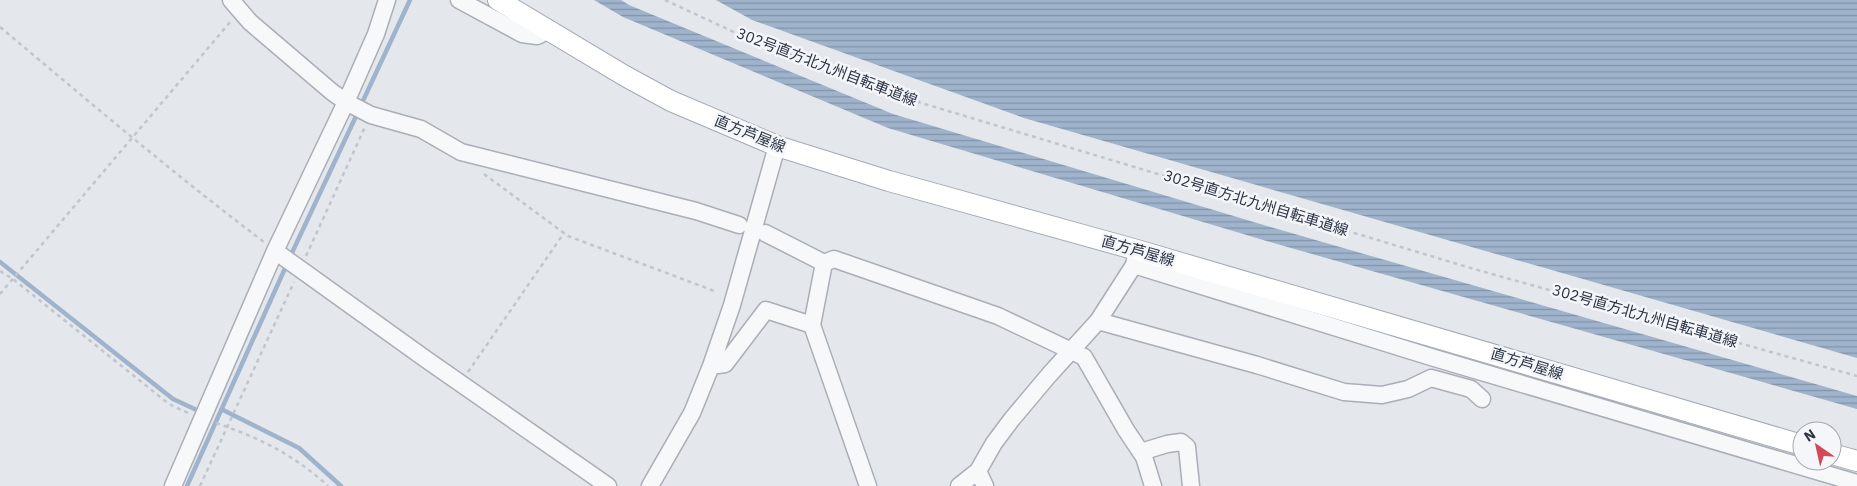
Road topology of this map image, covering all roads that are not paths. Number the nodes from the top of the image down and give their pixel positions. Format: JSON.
{"nodes":[{"id":1,"x":388,"y":0,"type":"edge"},
{"id":2,"x":459,"y":0,"type":"edge"},
{"id":3,"x":498,"y":0,"type":"edge"},
{"id":4,"x":235,"y":5,"type":"edge"},
{"id":5,"x":547,"y":31,"type":"junction"},
{"id":6,"x":346,"y":102,"type":"junction"},
{"id":7,"x":778,"y":146,"type":"junction"},
{"id":8,"x":740,"y":225,"type":"dead end"},
{"id":9,"x":764,"y":233,"type":"dead end"},
{"id":10,"x":275,"y":251,"type":"junction"},
{"id":11,"x":1136,"y":257,"type":"junction"},
{"id":12,"x":824,"y":263,"type":"junction"},
{"id":13,"x":1098,"y":321,"type":"junction"},
{"id":14,"x":812,"y":325,"type":"junction"},
{"id":15,"x":1072,"y":350,"type":"junction"},
{"id":16,"x":1449,"y":362,"type":"junction"},
{"id":17,"x":711,"y":366,"type":"junction"},
{"id":18,"x":1432,"y":378,"type":"junction"},
{"id":19,"x":1482,"y":399,"type":"dead end"},
{"id":20,"x":1792,"y":442,"type":"edge"},
{"id":21,"x":1141,"y":452,"type":"junction"},
{"id":22,"x":1842,"y":457,"type":"edge"},
{"id":23,"x":1857,"y":461,"type":"edge"},
{"id":24,"x":978,"y":470,"type":"junction"},
{"id":25,"x":1857,"y":482,"type":"edge"},
{"id":26,"x":174,"y":486,"type":"edge"},
{"id":27,"x":608,"y":486,"type":"edge"},
{"id":28,"x":650,"y":486,"type":"edge"},
{"id":29,"x":868,"y":486,"type":"edge"},
{"id":30,"x":959,"y":486,"type":"edge"},
{"id":31,"x":985,"y":486,"type":"edge"},
{"id":32,"x":1153,"y":486,"type":"edge"},
{"id":33,"x":1192,"y":486,"type":"edge"}],
"edges":[{"from":1,"to":6,"type":"street"},
{"from":2,"to":5,"type":"street"},
{"from":3,"to":5,"type":"main road","name":"直方芦屋線"},
{"from":4,"to":6,"type":"street"},
{"from":5,"to":7,"type":"main road","name":"直方芦屋線"},
{"from":6,"to":8,"type":"street"},
{"from":6,"to":10,"type":"street"},
{"from":7,"to":11,"type":"main road","name":"直方芦屋線"},
{"from":7,"to":17,"type":"street"},
{"from":9,"to":12,"type":"street"},
{"from":10,"to":26,"type":"street"},
{"from":10,"to":27,"type":"street"},
{"from":11,"to":13,"type":"street"},
{"from":11,"to":16,"type":"street"},
{"from":11,"to":20,"type":"main road","name":"直方芦屋線"},
{"from":12,"to":14,"type":"street"},
{"from":12,"to":15,"type":"street"},
{"from":13,"to":15,"type":"street"},
{"from":13,"to":18,"type":"street"},
{"from":14,"to":17,"type":"street"},
{"from":14,"to":29,"type":"street"},
{"from":15,"to":21,"type":"street"},
{"from":15,"to":24,"type":"street"},
{"from":16,"to":18,"type":"street"},
{"from":16,"to":25,"type":"street"},
{"from":17,"to":28,"type":"street"},
{"from":18,"to":19,"type":"street"},
{"from":21,"to":32,"type":"street"},
{"from":21,"to":33,"type":"street"},
{"from":22,"to":23,"type":"main road"},
{"from":24,"to":30,"type":"street"},
{"from":24,"to":31,"type":"street"}]}
